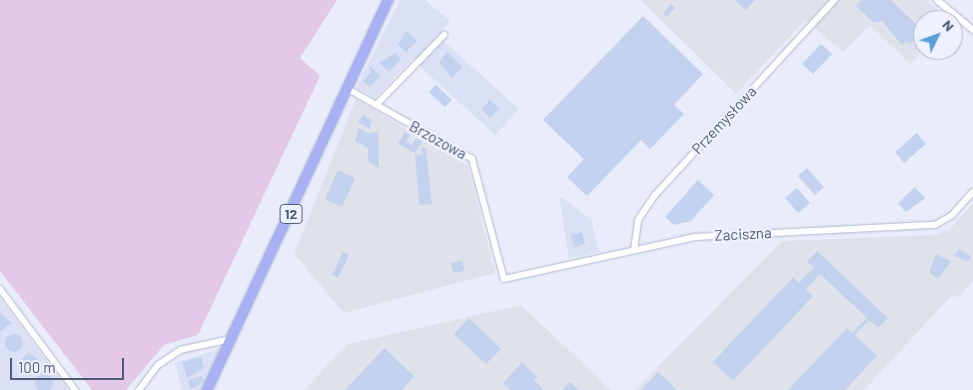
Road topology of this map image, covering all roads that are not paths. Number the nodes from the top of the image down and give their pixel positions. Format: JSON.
{"nodes":[{"id":1,"x":388,"y":0,"type":"edge"},
{"id":2,"x":834,"y":0,"type":"edge"},
{"id":3,"x":936,"y":0,"type":"edge"},
{"id":4,"x":973,"y":30,"type":"edge"},
{"id":5,"x":444,"y":35,"type":"dead end"},
{"id":6,"x":348,"y":89,"type":"junction"},
{"id":7,"x":376,"y":105,"type":"junction"},
{"id":8,"x":973,"y":192,"type":"edge"},
{"id":9,"x":634,"y":250,"type":"junction"},
{"id":10,"x":504,"y":279,"type":"joint"},
{"id":11,"x":0,"y":289,"type":"edge"},
{"id":12,"x":232,"y":339,"type":"junction"},
{"id":13,"x":75,"y":390,"type":"edge"},
{"id":14,"x":139,"y":390,"type":"edge"},
{"id":15,"x":207,"y":390,"type":"edge"}],
"edges":[{"from":1,"to":6,"type":"main road","number":"12"},
{"from":2,"to":9,"type":"street","name":"Przemysłowa"},
{"from":3,"to":4,"type":"street"},
{"from":5,"to":7,"type":"street"},
{"from":6,"to":7,"type":"street","name":"Brzozowa"},
{"from":6,"to":12,"type":"main road","number":"12"},
{"from":7,"to":10,"type":"street","name":"Brzozowa"},
{"from":8,"to":9,"type":"street","name":"Zaciszna"},
{"from":9,"to":10,"type":"street","name":"Zaciszna"},
{"from":11,"to":13,"type":"street"},
{"from":12,"to":14,"type":"street"},
{"from":12,"to":15,"type":"main road","number":"12"}]}
